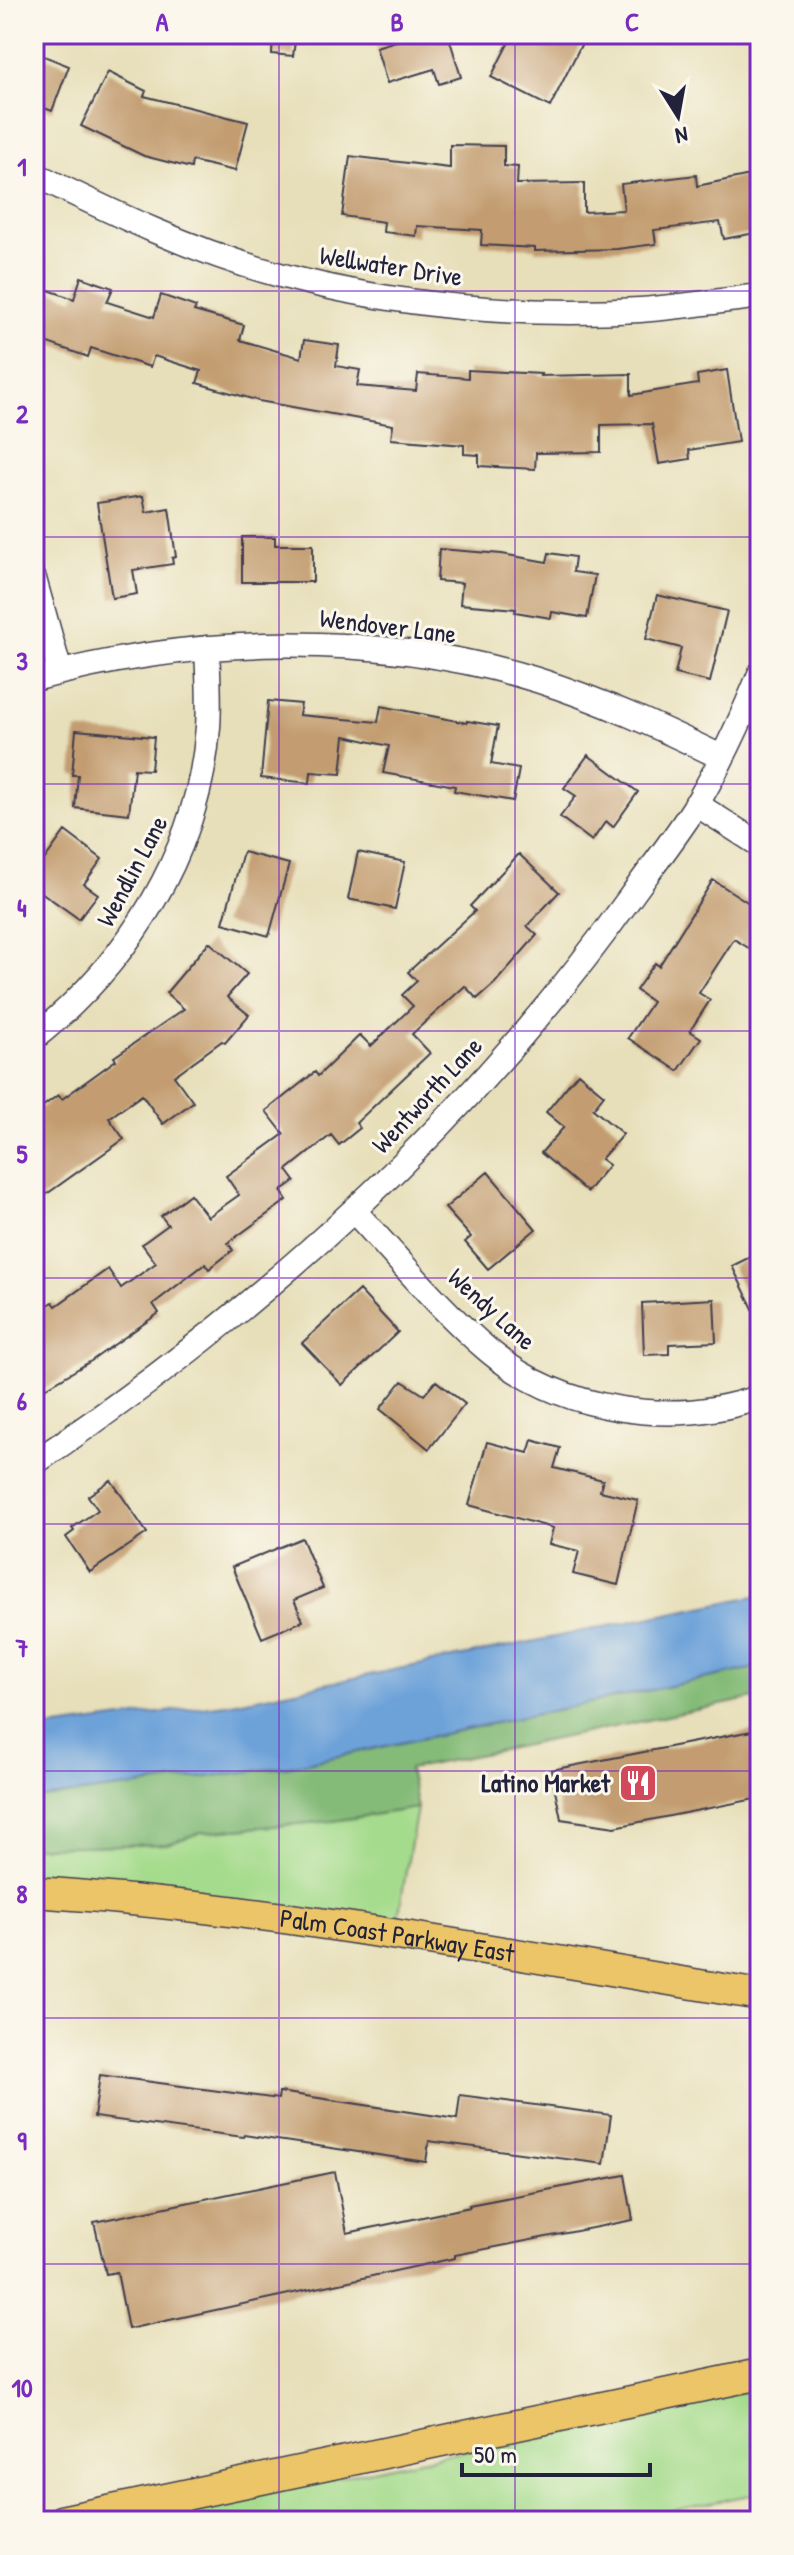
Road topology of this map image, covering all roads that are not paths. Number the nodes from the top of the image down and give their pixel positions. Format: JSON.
{"nodes":[{"id":1,"x":34,"y":174,"type":"edge"},
{"id":2,"x":760,"y":296,"type":"edge"},
{"id":3,"x":34,"y":579,"type":"edge"},
{"id":4,"x":207,"y":648,"type":"junction"},
{"id":5,"x":60,"y":672,"type":"junction"},
{"id":6,"x":760,"y":674,"type":"edge"},
{"id":7,"x":34,"y":679,"type":"edge"},
{"id":8,"x":721,"y":757,"type":"junction"},
{"id":9,"x":696,"y":804,"type":"junction"},
{"id":10,"x":760,"y":845,"type":"edge"},
{"id":11,"x":34,"y":1038,"type":"edge"},
{"id":12,"x":354,"y":1211,"type":"junction"},
{"id":13,"x":760,"y":1397,"type":"edge"},
{"id":14,"x":34,"y":1463,"type":"edge"},
{"id":15,"x":34,"y":1892,"type":"edge"},
{"id":16,"x":760,"y":1995,"type":"edge"},
{"id":17,"x":760,"y":2374,"type":"edge"},
{"id":18,"x":61,"y":2521,"type":"edge"}],
"edges":[{"from":1,"to":2,"type":"street","name":"Wellwater Drive"},
{"from":3,"to":5,"type":"street"},
{"from":4,"to":5,"type":"street","name":"Wendover Lane"},
{"from":4,"to":8,"type":"street","name":"Wendover Lane"},
{"from":4,"to":11,"type":"street","name":"Wendlin Lane"},
{"from":5,"to":7,"type":"street","name":"Wendover Lane"},
{"from":6,"to":8,"type":"street","name":"Wentworth Lane"},
{"from":8,"to":9,"type":"street","name":"Wentworth Lane"},
{"from":9,"to":10,"type":"street"},
{"from":9,"to":12,"type":"street","name":"Wentworth Lane"},
{"from":12,"to":13,"type":"street","name":"Wendy Lane"},
{"from":12,"to":14,"type":"street","name":"Wentworth Lane"},
{"from":15,"to":16,"type":"main road","name":"Palm Coast Parkway East"},
{"from":17,"to":18,"type":"main road"}]}
